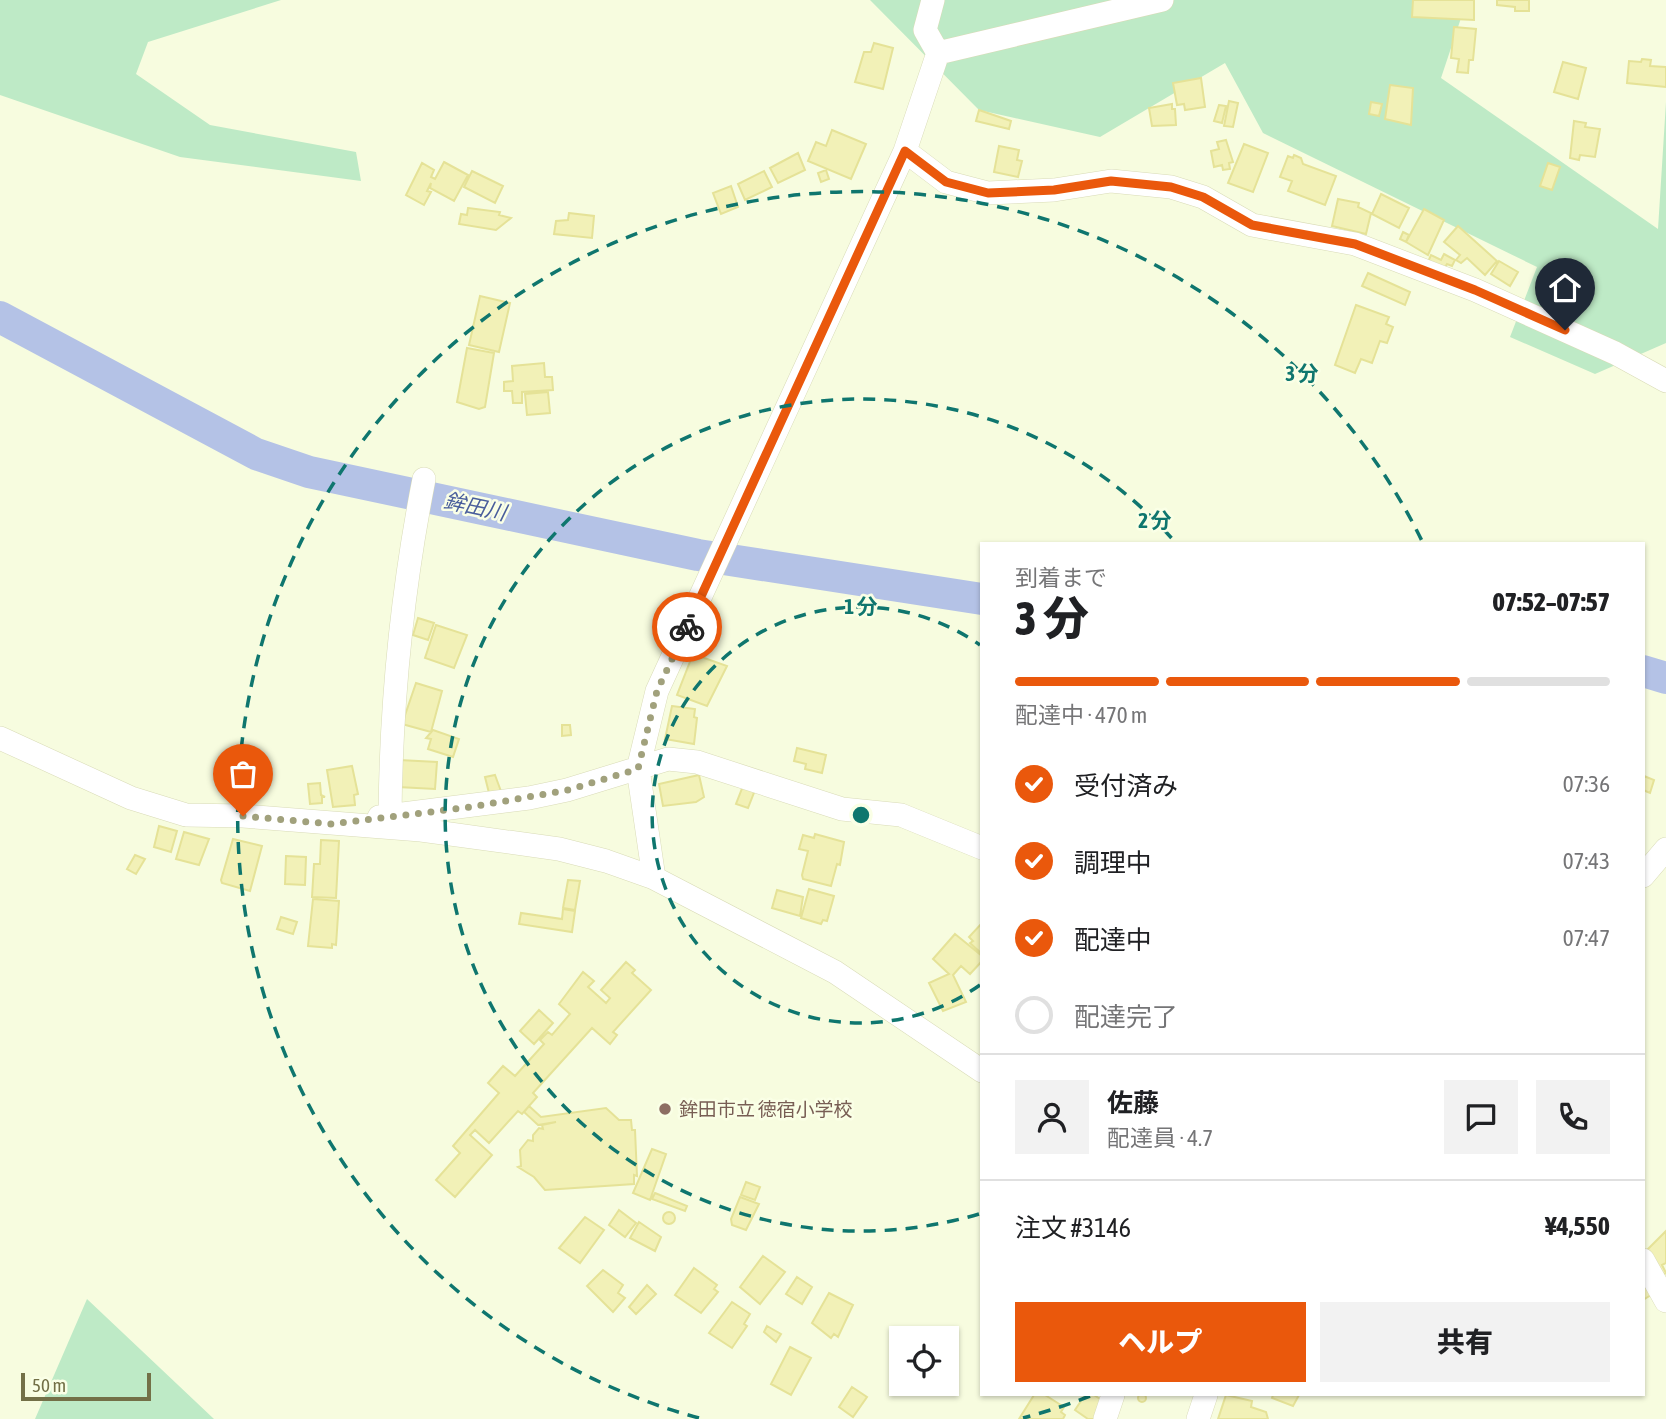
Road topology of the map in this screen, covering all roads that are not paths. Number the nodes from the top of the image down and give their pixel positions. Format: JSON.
{"nodes":[{"id":1,"x":933,"y":0,"type":"edge"},
{"id":2,"x":1163,"y":0,"type":"edge"},
{"id":3,"x":938,"y":53,"type":"junction"},
{"id":4,"x":905,"y":151,"type":"junction"},
{"id":5,"x":1666,"y":381,"type":"edge"},
{"id":6,"x":424,"y":479,"type":"dead end"},
{"id":7,"x":0,"y":738,"type":"edge"},
{"id":8,"x":638,"y":769,"type":"junction"},
{"id":9,"x":390,"y":816,"type":"junction"},
{"id":10,"x":332,"y":824,"type":"junction"},
{"id":11,"x":980,"y":847,"type":"edge"},
{"id":12,"x":1666,"y":849,"type":"edge"},
{"id":13,"x":1645,"y":874,"type":"edge"},
{"id":14,"x":654,"y":878,"type":"junction"},
{"id":15,"x":980,"y":1070,"type":"edge"},
{"id":16,"x":1645,"y":1264,"type":"edge"},
{"id":17,"x":1666,"y":1301,"type":"edge"},
{"id":18,"x":1113,"y":1396,"type":"edge"},
{"id":19,"x":1206,"y":1396,"type":"edge"},
{"id":20,"x":1105,"y":1419,"type":"edge"},
{"id":21,"x":1198,"y":1419,"type":"edge"}],
"edges":[{"from":1,"to":3,"type":"street"},
{"from":2,"to":3,"type":"street"},
{"from":3,"to":4,"type":"street"},
{"from":4,"to":5,"type":"street"},
{"from":4,"to":8,"type":"street"},
{"from":6,"to":9,"type":"street"},
{"from":7,"to":10,"type":"street"},
{"from":8,"to":9,"type":"street"},
{"from":8,"to":11,"type":"street"},
{"from":8,"to":14,"type":"street"},
{"from":9,"to":10,"type":"street"},
{"from":10,"to":14,"type":"street"},
{"from":12,"to":13,"type":"street"},
{"from":14,"to":15,"type":"street"},
{"from":16,"to":17,"type":"street"},
{"from":18,"to":20,"type":"street"},
{"from":19,"to":21,"type":"street"}]}
